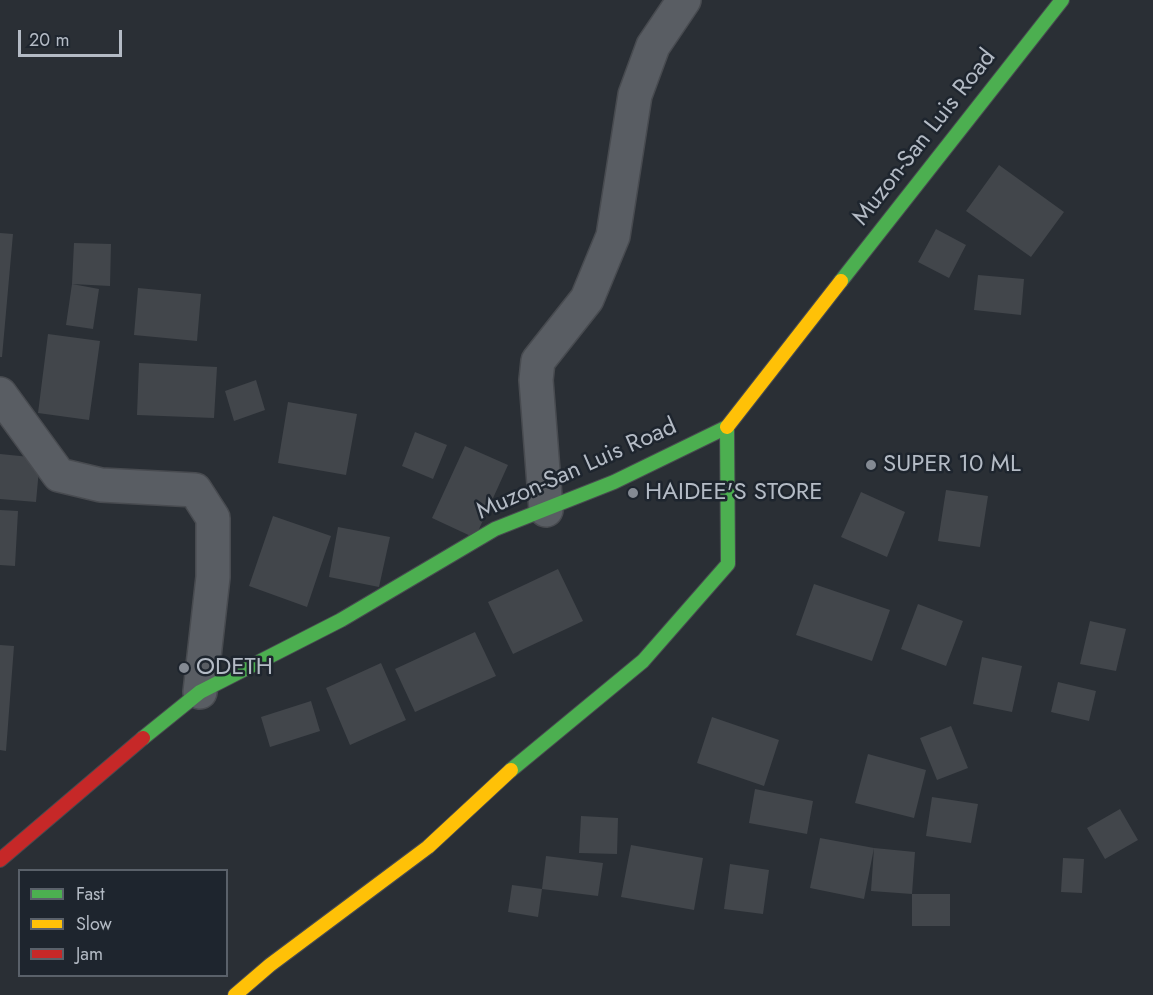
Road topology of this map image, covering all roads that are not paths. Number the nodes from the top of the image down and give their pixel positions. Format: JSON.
{"nodes":[{"id":1,"x":684,"y":0,"type":"edge"},
{"id":2,"x":1062,"y":0,"type":"edge"},
{"id":3,"x":0,"y":394,"type":"edge"},
{"id":4,"x":727,"y":427,"type":"junction"},
{"id":5,"x":546,"y":510,"type":"junction"},
{"id":6,"x":200,"y":692,"type":"junction"},
{"id":7,"x":0,"y":860,"type":"edge"},
{"id":8,"x":235,"y":995,"type":"edge"}],
"edges":[{"from":1,"to":5,"type":"street"},
{"from":2,"to":4,"type":"main road","name":"Muzon-San Luis Road"},
{"from":3,"to":6,"type":"street"},
{"from":4,"to":5,"type":"main road","name":"Muzon-San Luis Road"},
{"from":4,"to":8,"type":"main road"},
{"from":5,"to":6,"type":"main road","name":"Muzon-San Luis Road"},
{"from":6,"to":7,"type":"main road","name":"Muzon-San Luis Road"}]}
